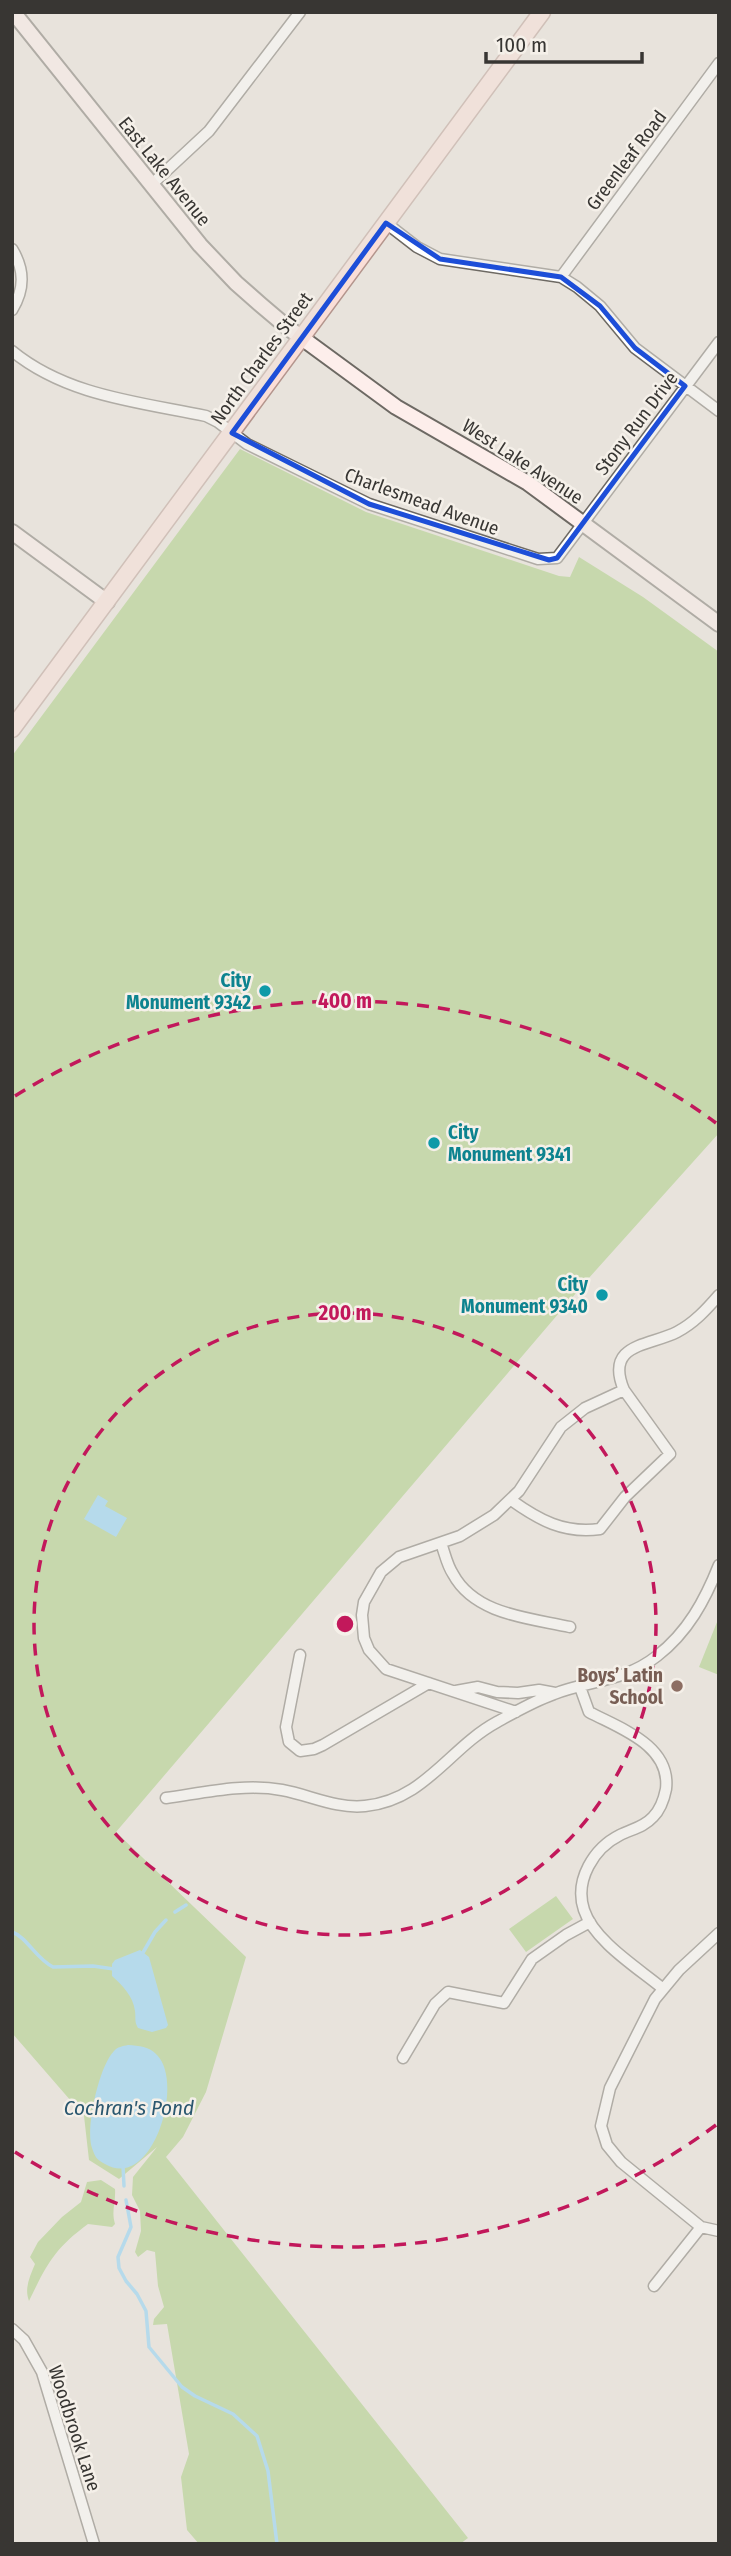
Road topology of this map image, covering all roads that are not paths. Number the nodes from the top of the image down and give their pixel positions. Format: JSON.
{"nodes":[{"id":1,"x":300,"y":12,"type":"edge"},
{"id":2,"x":542,"y":12,"type":"edge"},
{"id":3,"x":15,"y":14,"type":"edge"},
{"id":4,"x":719,"y":63,"type":"edge"},
{"id":5,"x":151,"y":185,"type":"junction"},
{"id":6,"x":386,"y":223,"type":"junction"},
{"id":7,"x":12,"y":249,"type":"edge"},
{"id":8,"x":561,"y":277,"type":"junction"},
{"id":9,"x":12,"y":310,"type":"edge"},
{"id":10,"x":302,"y":338,"type":"junction"},
{"id":11,"x":719,"y":342,"type":"edge"},
{"id":12,"x":12,"y":351,"type":"edge"},
{"id":13,"x":685,"y":386,"type":"junction"},
{"id":14,"x":719,"y":411,"type":"edge"},
{"id":15,"x":232,"y":433,"type":"junction"},
{"id":16,"x":583,"y":523,"type":"junction"},
{"id":17,"x":12,"y":532,"type":"edge"},
{"id":18,"x":557,"y":558,"type":"joint"},
{"id":19,"x":107,"y":602,"type":"junction"},
{"id":20,"x":716,"y":616,"type":"edge"},
{"id":21,"x":12,"y":729,"type":"edge"},
{"id":22,"x":719,"y":1295,"type":"edge"},
{"id":23,"x":624,"y":1390,"type":"junction"},
{"id":24,"x":511,"y":1500,"type":"junction"},
{"id":25,"x":441,"y":1543,"type":"junction"},
{"id":26,"x":719,"y":1565,"type":"edge"},
{"id":27,"x":570,"y":1627,"type":"dead end"},
{"id":28,"x":300,"y":1655,"type":"dead end"},
{"id":29,"x":429,"y":1684,"type":"junction"},
{"id":30,"x":580,"y":1687,"type":"junction"},
{"id":31,"x":455,"y":1692,"type":"junction"},
{"id":32,"x":555,"y":1693,"type":"junction"},
{"id":33,"x":516,"y":1712,"type":"junction"},
{"id":34,"x":166,"y":1798,"type":"dead end"},
{"id":35,"x":590,"y":1922,"type":"junction"},
{"id":36,"x":719,"y":1933,"type":"edge"},
{"id":37,"x":662,"y":1988,"type":"junction"},
{"id":38,"x":403,"y":2058,"type":"dead end"},
{"id":39,"x":701,"y":2227,"type":"junction"},
{"id":40,"x":719,"y":2231,"type":"edge"},
{"id":41,"x":654,"y":2287,"type":"dead end"},
{"id":42,"x":12,"y":2329,"type":"edge"},
{"id":43,"x":94,"y":2544,"type":"edge"}],
"edges":[{"from":1,"to":5,"type":"street"},
{"from":2,"to":6,"type":"main road","name":"North Charles Street"},
{"from":3,"to":5,"type":"street","name":"East Lake Avenue"},
{"from":4,"to":8,"type":"street","name":"Greenleaf Road"},
{"from":5,"to":10,"type":"street","name":"East Lake Avenue"},
{"from":6,"to":8,"type":"street"},
{"from":6,"to":10,"type":"main road","name":"North Charles Street"},
{"from":7,"to":9,"type":"street"},
{"from":8,"to":13,"type":"street"},
{"from":10,"to":15,"type":"main road","name":"North Charles Street"},
{"from":10,"to":16,"type":"street","name":"West Lake Avenue"},
{"from":11,"to":13,"type":"street","name":"Stony Run Drive"},
{"from":12,"to":15,"type":"street","name":"Charlesmead Avenue"},
{"from":13,"to":14,"type":"street"},
{"from":13,"to":16,"type":"street","name":"Stony Run Drive"},
{"from":15,"to":18,"type":"street","name":"Charlesmead Avenue"},
{"from":15,"to":19,"type":"main road","name":"North Charles Street"},
{"from":16,"to":18,"type":"street","name":"Stony Run Drive"},
{"from":16,"to":20,"type":"street","name":"West Lake Avenue"},
{"from":17,"to":19,"type":"street"},
{"from":19,"to":21,"type":"main road","name":"North Charles Street"},
{"from":22,"to":23,"type":"street"},
{"from":23,"to":24,"type":"street"},
{"from":23,"to":24,"type":"street"},
{"from":24,"to":25,"type":"street"},
{"from":25,"to":27,"type":"street"},
{"from":25,"to":29,"type":"street"},
{"from":26,"to":30,"type":"street"},
{"from":28,"to":29,"type":"street"},
{"from":29,"to":31,"type":"street"},
{"from":30,"to":32,"type":"street"},
{"from":30,"to":35,"type":"street"},
{"from":31,"to":32,"type":"street"},
{"from":31,"to":33,"type":"street"},
{"from":32,"to":33,"type":"street"},
{"from":33,"to":34,"type":"street"},
{"from":35,"to":37,"type":"street"},
{"from":35,"to":38,"type":"street"},
{"from":36,"to":37,"type":"street"},
{"from":37,"to":39,"type":"street"},
{"from":39,"to":40,"type":"street"},
{"from":39,"to":41,"type":"street"},
{"from":42,"to":43,"type":"street","name":"Woodbrook Lane"}]}
